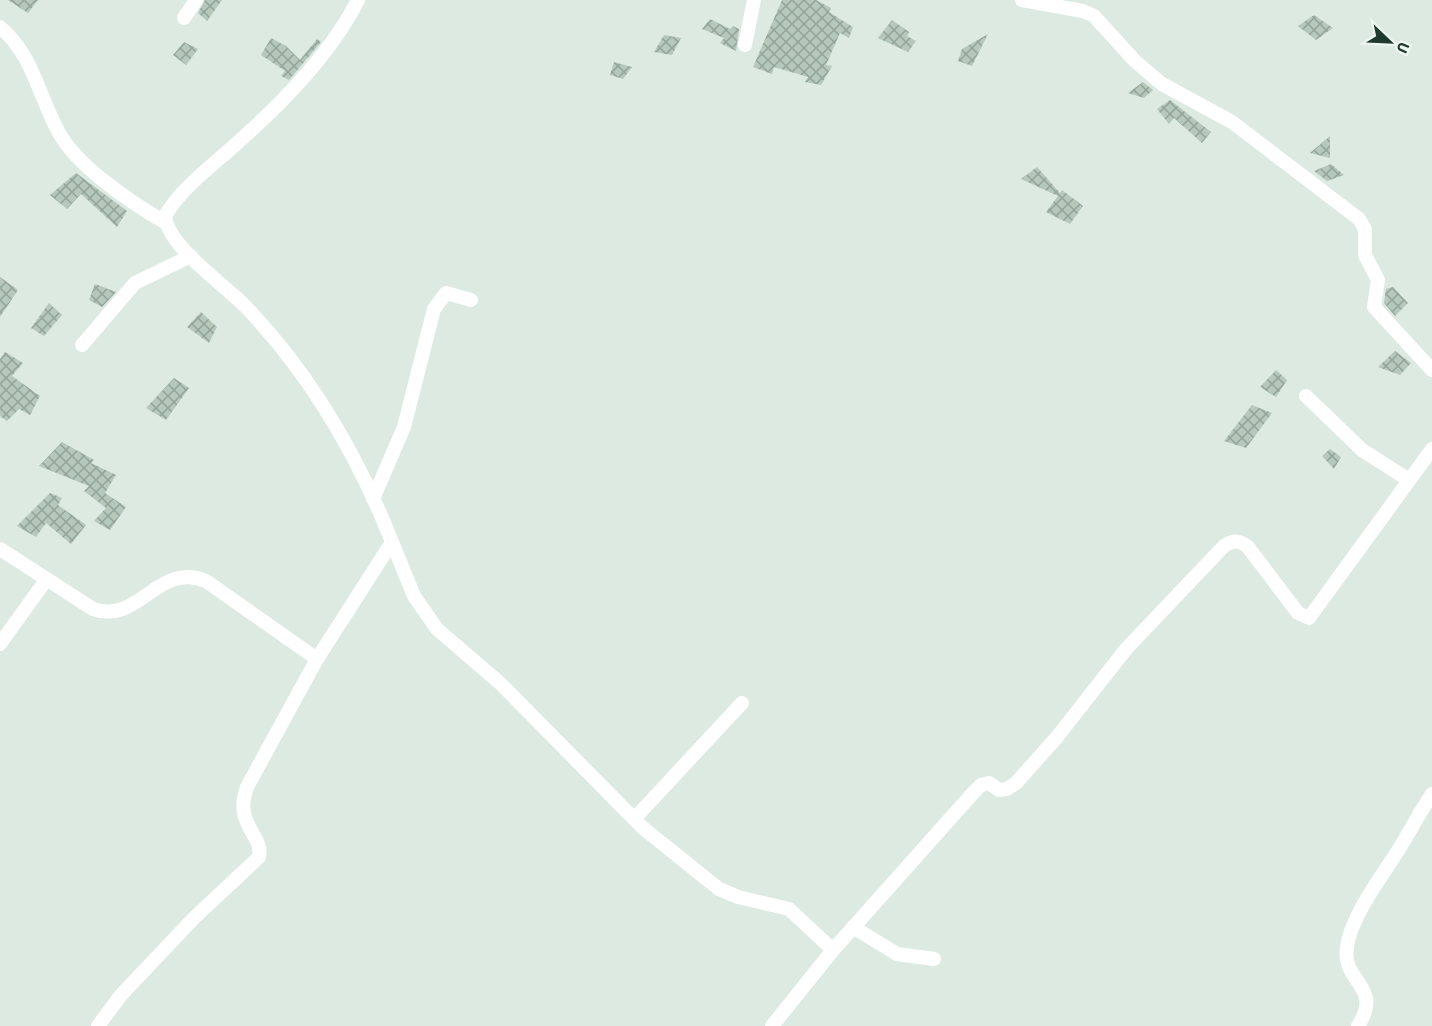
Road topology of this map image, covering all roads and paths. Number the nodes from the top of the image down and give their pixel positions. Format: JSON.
{"nodes":[{"id":1,"x":195,"y":0,"type":"edge"},
{"id":2,"x":754,"y":0,"type":"edge"},
{"id":3,"x":1022,"y":0,"type":"edge"},
{"id":4,"x":352,"y":3,"type":"edge"},
{"id":5,"x":184,"y":18,"type":"dead end"},
{"id":6,"x":0,"y":27,"type":"edge"},
{"id":7,"x":745,"y":45,"type":"dead end"},
{"id":8,"x":166,"y":223,"type":"junction"},
{"id":9,"x":191,"y":256,"type":"junction"},
{"id":10,"x":471,"y":300,"type":"dead end"},
{"id":11,"x":82,"y":345,"type":"dead end"},
{"id":12,"x":1432,"y":370,"type":"edge"},
{"id":13,"x":1306,"y":396,"type":"dead end"},
{"id":14,"x":1432,"y":449,"type":"edge"},
{"id":15,"x":1409,"y":480,"type":"junction"},
{"id":16,"x":373,"y":499,"type":"junction"},
{"id":17,"x":392,"y":542,"type":"junction"},
{"id":18,"x":0,"y":549,"type":"edge"},
{"id":19,"x":46,"y":580,"type":"junction"},
{"id":20,"x":0,"y":644,"type":"edge"},
{"id":21,"x":317,"y":659,"type":"junction"},
{"id":22,"x":742,"y":703,"type":"dead end"},
{"id":23,"x":1432,"y":794,"type":"edge"},
{"id":24,"x":634,"y":819,"type":"junction"},
{"id":25,"x":853,"y":927,"type":"junction"},
{"id":26,"x":833,"y":950,"type":"junction"},
{"id":27,"x":934,"y":959,"type":"dead end"},
{"id":28,"x":98,"y":1026,"type":"edge"},
{"id":29,"x":772,"y":1026,"type":"edge"},
{"id":30,"x":1358,"y":1026,"type":"edge"}],
"edges":[{"from":1,"to":5,"type":"street"},
{"from":2,"to":7,"type":"street"},
{"from":3,"to":12,"type":"street"},
{"from":4,"to":8,"type":"street"},
{"from":6,"to":8,"type":"street"},
{"from":8,"to":9,"type":"street"},
{"from":9,"to":11,"type":"street"},
{"from":9,"to":16,"type":"street"},
{"from":10,"to":16,"type":"street"},
{"from":13,"to":15,"type":"street"},
{"from":14,"to":15,"type":"street"},
{"from":15,"to":25,"type":"street"},
{"from":16,"to":17,"type":"street"},
{"from":17,"to":21,"type":"street"},
{"from":17,"to":24,"type":"street"},
{"from":18,"to":19,"type":"street"},
{"from":19,"to":20,"type":"street"},
{"from":19,"to":21,"type":"street"},
{"from":21,"to":28,"type":"street"},
{"from":22,"to":24,"type":"street"},
{"from":23,"to":30,"type":"street"},
{"from":24,"to":26,"type":"street"},
{"from":25,"to":26,"type":"street"},
{"from":25,"to":27,"type":"street"},
{"from":26,"to":29,"type":"street"}]}
